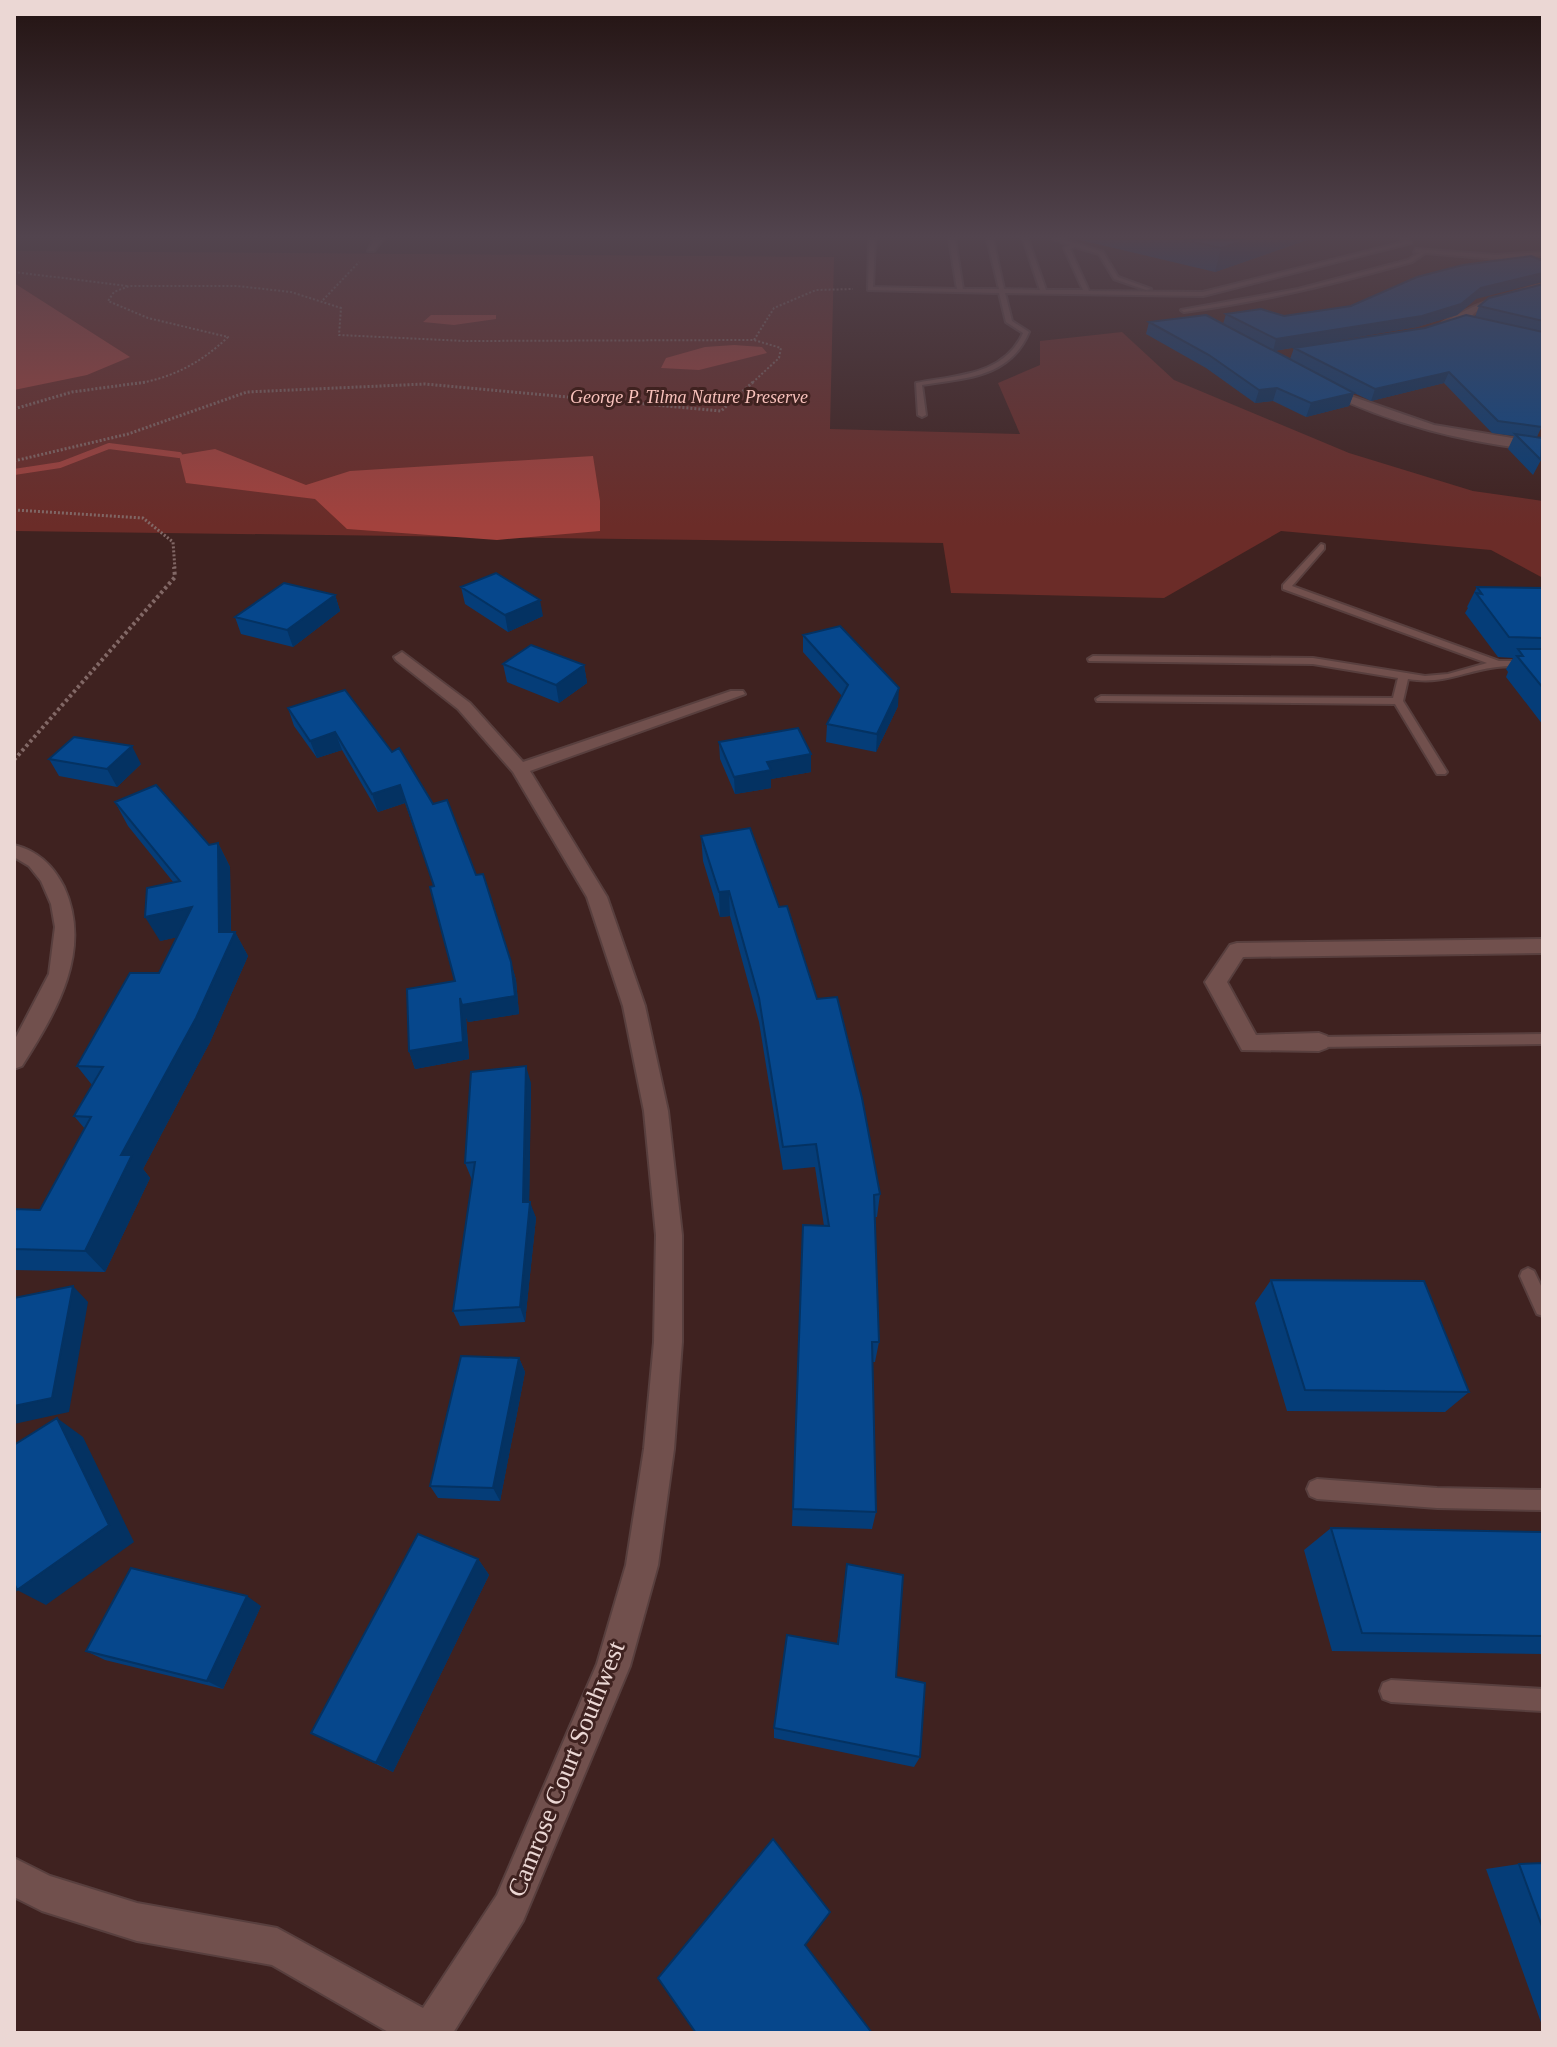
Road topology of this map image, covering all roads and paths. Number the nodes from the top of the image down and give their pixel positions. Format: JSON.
{"nodes":[{"id":1,"x":218,"y":335,"type":"edge"},
{"id":2,"x":339,"y":335,"type":"edge"},
{"id":3,"x":757,"y":335,"type":"edge"},
{"id":4,"x":1025,"y":335,"type":"edge"},
{"id":5,"x":754,"y":340,"type":"junction"},
{"id":6,"x":1318,"y":383,"type":"edge"},
{"id":7,"x":14,"y":409,"type":"edge"},
{"id":8,"x":922,"y":415,"type":"dead end"},
{"id":9,"x":1543,"y":447,"type":"edge"},
{"id":10,"x":14,"y":461,"type":"edge"},
{"id":11,"x":14,"y":510,"type":"edge"},
{"id":12,"x":1321,"y":547,"type":"dead end"},
{"id":13,"x":402,"y":657,"type":"dead end"},
{"id":14,"x":1093,"y":659,"type":"dead end"},
{"id":15,"x":1496,"y":664,"type":"junction"},
{"id":16,"x":1543,"y":664,"type":"edge"},
{"id":17,"x":1403,"y":677,"type":"junction"},
{"id":18,"x":737,"y":694,"type":"dead end"},
{"id":19,"x":1101,"y":699,"type":"dead end"},
{"id":20,"x":1398,"y":701,"type":"junction"},
{"id":21,"x":14,"y":760,"type":"edge"},
{"id":22,"x":520,"y":769,"type":"junction"},
{"id":23,"x":1441,"y":772,"type":"dead end"},
{"id":24,"x":14,"y":851,"type":"edge"},
{"id":25,"x":1543,"y":946,"type":"edge"},
{"id":26,"x":1543,"y":1039,"type":"edge"},
{"id":27,"x":1319,"y":1042,"type":"joint"},
{"id":28,"x":14,"y":1060,"type":"edge"},
{"id":29,"x":1528,"y":1276,"type":"dead end"},
{"id":30,"x":1543,"y":1308,"type":"edge"},
{"id":31,"x":1317,"y":1489,"type":"dead end"},
{"id":32,"x":1543,"y":1500,"type":"edge"},
{"id":33,"x":1391,"y":1691,"type":"dead end"},
{"id":34,"x":1543,"y":1700,"type":"edge"},
{"id":35,"x":14,"y":1876,"type":"edge"},
{"id":36,"x":429,"y":2033,"type":"edge"}],
"edges":[{"from":1,"to":7,"type":"path"},
{"from":2,"to":5,"type":"path"},
{"from":3,"to":5,"type":"path"},
{"from":4,"to":8,"type":"lane"},
{"from":5,"to":10,"type":"path"},
{"from":6,"to":9,"type":"street"},
{"from":11,"to":21,"type":"path"},
{"from":12,"to":15,"type":"lane"},
{"from":13,"to":22,"type":"street","name":"Camrose Court Southwest"},
{"from":14,"to":17,"type":"lane"},
{"from":15,"to":16,"type":"lane"},
{"from":15,"to":17,"type":"lane"},
{"from":17,"to":20,"type":"lane"},
{"from":18,"to":22,"type":"street"},
{"from":19,"to":20,"type":"lane"},
{"from":20,"to":23,"type":"lane"},
{"from":22,"to":36,"type":"street","name":"Camrose Court Southwest"},
{"from":24,"to":28,"type":"street"},
{"from":25,"to":27,"type":"street"},
{"from":26,"to":27,"type":"lane"},
{"from":29,"to":30,"type":"lane"},
{"from":31,"to":32,"type":"lane"},
{"from":33,"to":34,"type":"lane"},
{"from":35,"to":36,"type":"street"}]}
